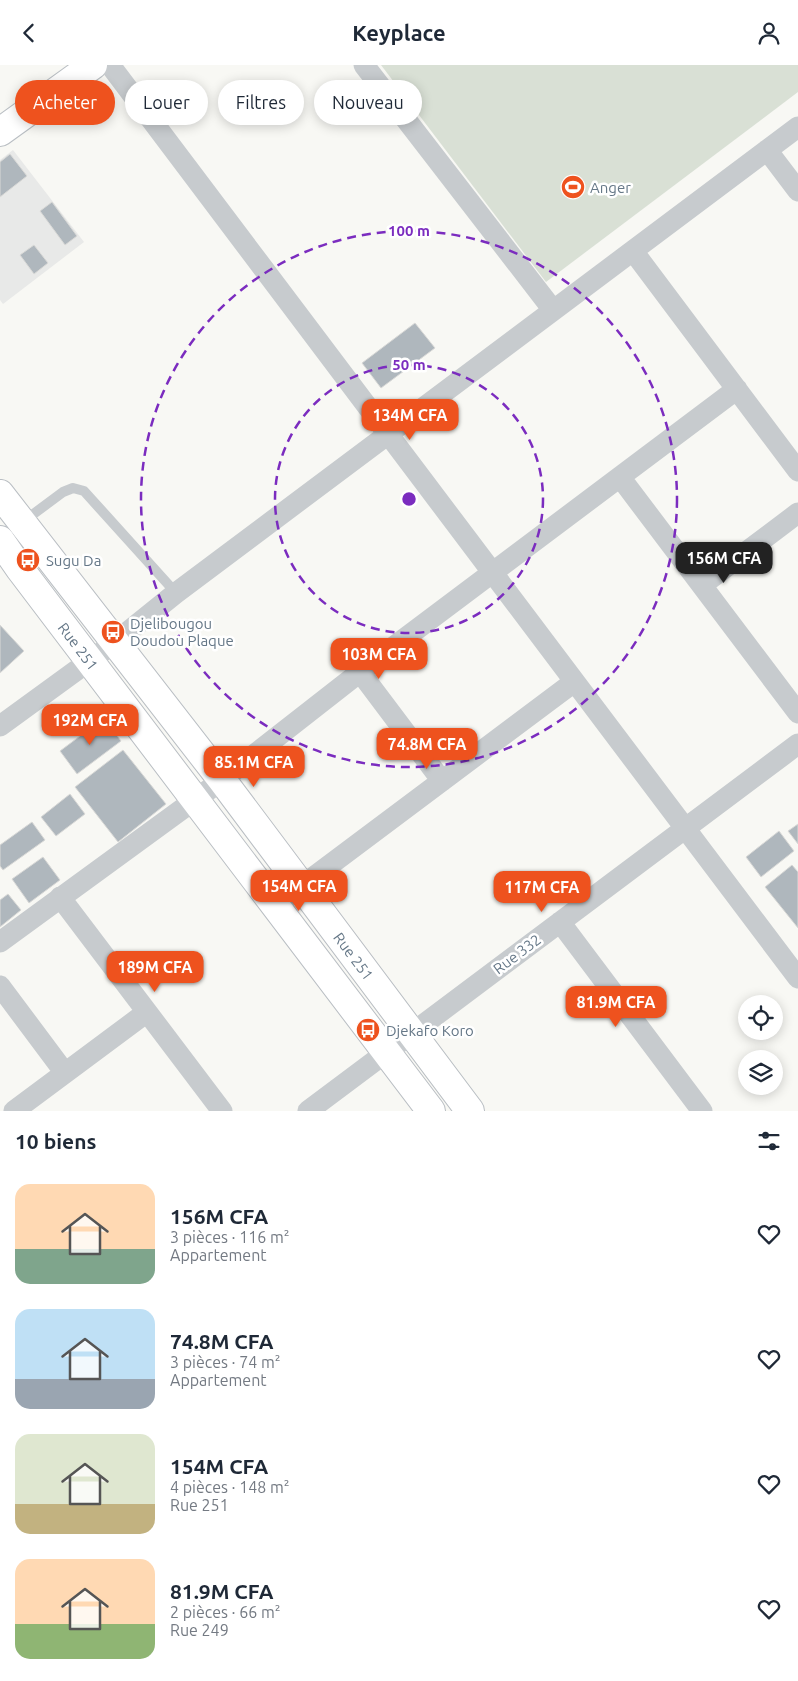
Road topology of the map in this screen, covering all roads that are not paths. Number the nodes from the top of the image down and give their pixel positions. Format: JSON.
{"nodes":[{"id":1,"x":92,"y":65,"type":"edge"},
{"id":2,"x":110,"y":65,"type":"edge"},
{"id":3,"x":364,"y":65,"type":"edge"},
{"id":4,"x":798,"y":127,"type":"edge"},
{"id":5,"x":0,"y":132,"type":"edge"},
{"id":6,"x":767,"y":150,"type":"junction"},
{"id":7,"x":798,"y":191,"type":"edge"},
{"id":8,"x":633,"y":251,"type":"junction"},
{"id":9,"x":554,"y":311,"type":"junction"},
{"id":10,"x":737,"y":389,"type":"junction"},
{"id":11,"x":388,"y":434,"type":"junction"},
{"id":12,"x":798,"y":471,"type":"edge"},
{"id":13,"x":620,"y":477,"type":"junction"},
{"id":14,"x":0,"y":494,"type":"edge"},
{"id":15,"x":798,"y":513,"type":"edge"},
{"id":16,"x":11,"y":529,"type":"edge"},
{"id":17,"x":0,"y":540,"type":"edge"},
{"id":18,"x":492,"y":573,"type":"junction"},
{"id":19,"x":702,"y":585,"type":"junction"},
{"id":20,"x":176,"y":593,"type":"junction"},
{"id":21,"x":114,"y":643,"type":"junction"},
{"id":22,"x":90,"y":661,"type":"junction"},
{"id":23,"x":360,"y":672,"type":"junction"},
{"id":24,"x":574,"y":681,"type":"junction"},
{"id":25,"x":798,"y":713,"type":"edge"},
{"id":26,"x":0,"y":726,"type":"edge"},
{"id":27,"x":798,"y":744,"type":"edge"},
{"id":28,"x":222,"y":780,"type":"junction"},
{"id":29,"x":442,"y":781,"type":"junction"},
{"id":30,"x":195,"y":800,"type":"junction"},
{"id":31,"x":685,"y":829,"type":"junction"},
{"id":32,"x":302,"y":888,"type":"junction"},
{"id":33,"x":60,"y":897,"type":"junction"},
{"id":34,"x":276,"y":906,"type":"junction"},
{"id":35,"x":560,"y":923,"type":"junction"},
{"id":36,"x":0,"y":942,"type":"edge"},
{"id":37,"x":795,"y":969,"type":"edge"},
{"id":38,"x":0,"y":986,"type":"edge"},
{"id":39,"x":146,"y":1012,"type":"junction"},
{"id":40,"x":411,"y":1033,"type":"junction"},
{"id":41,"x":385,"y":1052,"type":"junction"},
{"id":42,"x":65,"y":1073,"type":"junction"},
{"id":43,"x":14,"y":1111,"type":"edge"},
{"id":44,"x":222,"y":1111,"type":"edge"},
{"id":45,"x":308,"y":1111,"type":"edge"},
{"id":46,"x":431,"y":1111,"type":"edge"},
{"id":47,"x":470,"y":1111,"type":"edge"},
{"id":48,"x":702,"y":1111,"type":"edge"}],
"edges":[{"from":1,"to":5,"type":"main road"},
{"from":2,"to":11,"type":"street"},
{"from":3,"to":9,"type":"street"},
{"from":4,"to":6,"type":"street"},
{"from":6,"to":7,"type":"street"},
{"from":6,"to":8,"type":"street"},
{"from":8,"to":9,"type":"street"},
{"from":8,"to":10,"type":"street"},
{"from":9,"to":11,"type":"street"},
{"from":10,"to":12,"type":"street"},
{"from":10,"to":13,"type":"street"},
{"from":11,"to":18,"type":"street"},
{"from":11,"to":20,"type":"street"},
{"from":13,"to":18,"type":"street"},
{"from":13,"to":19,"type":"street"},
{"from":14,"to":16,"type":"main road","name":"Rue 251"},
{"from":15,"to":19,"type":"street"},
{"from":16,"to":20,"type":"lane"},
{"from":16,"to":21,"type":"main road","name":"Rue 251"},
{"from":17,"to":22,"type":"main road","name":"Rue 251"},
{"from":18,"to":23,"type":"street"},
{"from":18,"to":24,"type":"street"},
{"from":19,"to":25,"type":"street"},
{"from":20,"to":21,"type":"street"},
{"from":21,"to":22,"type":"street"},
{"from":21,"to":28,"type":"main road","name":"Rue 251"},
{"from":22,"to":26,"type":"street"},
{"from":22,"to":30,"type":"main road","name":"Rue 251"},
{"from":23,"to":28,"type":"street"},
{"from":23,"to":29,"type":"street"},
{"from":24,"to":29,"type":"street"},
{"from":24,"to":31,"type":"street"},
{"from":27,"to":31,"type":"street","name":"Rue 332"},
{"from":28,"to":30,"type":"street"},
{"from":28,"to":32,"type":"main road","name":"Rue 251"},
{"from":29,"to":32,"type":"street"},
{"from":30,"to":33,"type":"street"},
{"from":30,"to":34,"type":"main road","name":"Rue 251"},
{"from":31,"to":35,"type":"street","name":"Rue 332"},
{"from":31,"to":37,"type":"street"},
{"from":32,"to":34,"type":"street"},
{"from":32,"to":40,"type":"main road","name":"Rue 251"},
{"from":33,"to":36,"type":"street"},
{"from":33,"to":39,"type":"street"},
{"from":34,"to":41,"type":"main road","name":"Rue 251"},
{"from":35,"to":40,"type":"street","name":"Rue 332"},
{"from":35,"to":48,"type":"street"},
{"from":38,"to":42,"type":"street"},
{"from":39,"to":42,"type":"street"},
{"from":39,"to":44,"type":"street"},
{"from":40,"to":41,"type":"street","name":"Rue 332"},
{"from":40,"to":47,"type":"main road","name":"Rue 251"},
{"from":41,"to":45,"type":"street","name":"Rue 332"},
{"from":41,"to":46,"type":"main road","name":"Rue 251"},
{"from":42,"to":43,"type":"street"}]}
